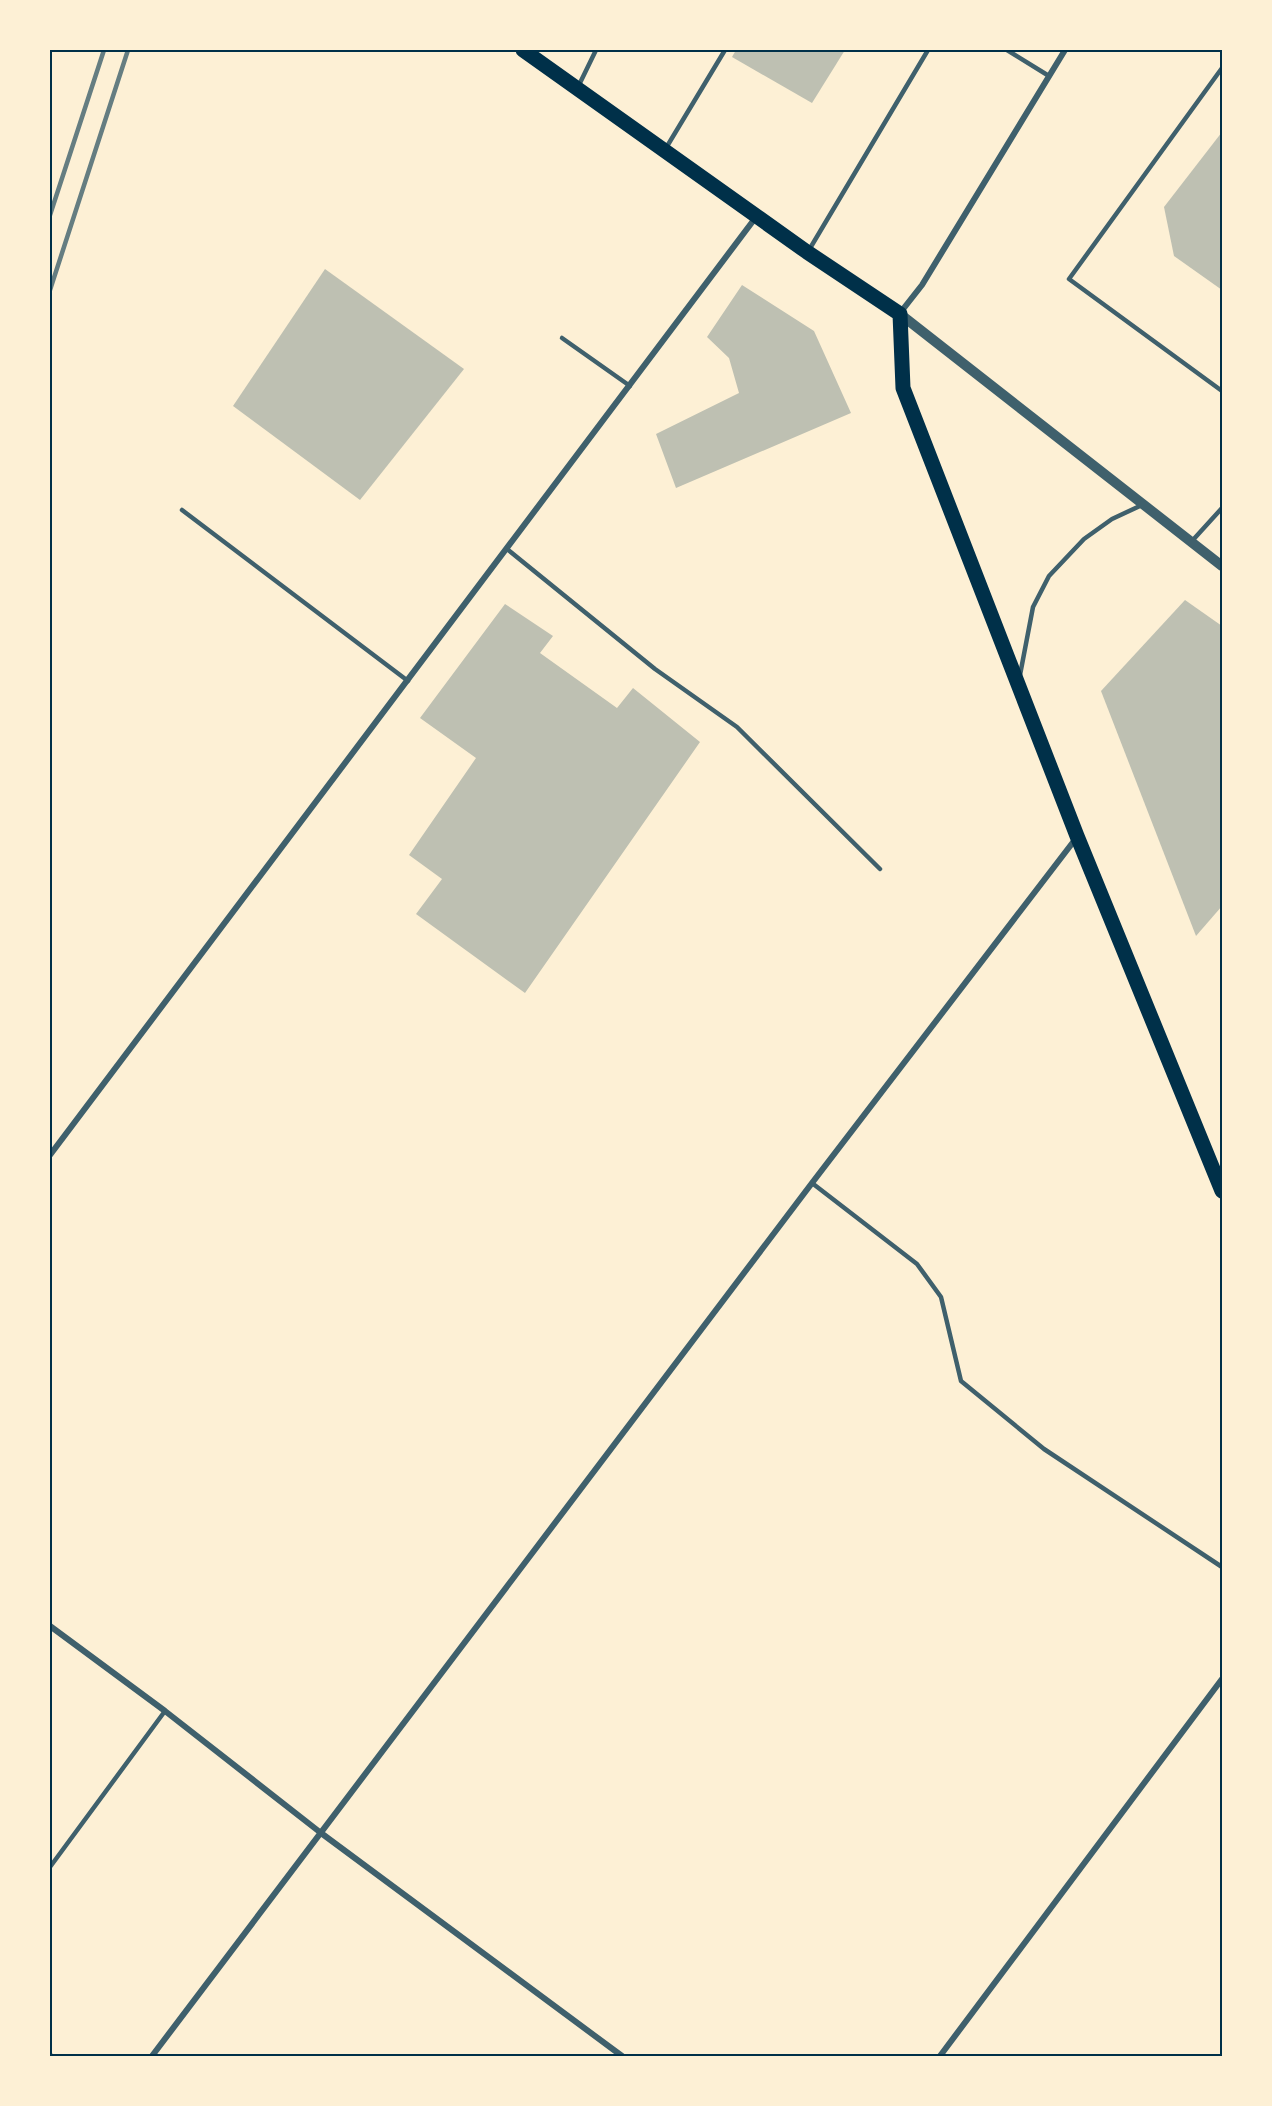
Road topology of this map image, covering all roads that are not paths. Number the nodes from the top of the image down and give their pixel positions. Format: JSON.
{"nodes":[{"id":1,"x":523,"y":50,"type":"edge"},
{"id":2,"x":596,"y":50,"type":"edge"},
{"id":3,"x":725,"y":50,"type":"edge"},
{"id":4,"x":928,"y":50,"type":"edge"},
{"id":5,"x":1006,"y":50,"type":"edge"},
{"id":6,"x":1065,"y":50,"type":"edge"},
{"id":7,"x":1222,"y":68,"type":"edge"},
{"id":8,"x":1049,"y":76,"type":"junction"},
{"id":9,"x":578,"y":88,"type":"junction"},
{"id":10,"x":665,"y":150,"type":"junction"},
{"id":11,"x":757,"y":216,"type":"junction"},
{"id":12,"x":807,"y":252,"type":"junction"},
{"id":13,"x":900,"y":314,"type":"junction"},
{"id":14,"x":562,"y":338,"type":"dead end"},
{"id":15,"x":630,"y":386,"type":"junction"},
{"id":16,"x":1222,"y":391,"type":"edge"},
{"id":17,"x":1144,"y":505,"type":"junction"},
{"id":18,"x":1222,"y":508,"type":"edge"},
{"id":19,"x":182,"y":510,"type":"dead end"},
{"id":20,"x":1191,"y":542,"type":"junction"},
{"id":21,"x":507,"y":549,"type":"junction"},
{"id":22,"x":1222,"y":566,"type":"edge"},
{"id":23,"x":408,"y":681,"type":"junction"},
{"id":24,"x":1018,"y":684,"type":"junction"},
{"id":25,"x":1077,"y":836,"type":"junction"},
{"id":26,"x":880,"y":869,"type":"dead end"},
{"id":27,"x":50,"y":1155,"type":"edge"},
{"id":28,"x":812,"y":1184,"type":"junction"},
{"id":29,"x":1222,"y":1191,"type":"edge"},
{"id":30,"x":1222,"y":1567,"type":"edge"},
{"id":31,"x":50,"y":1626,"type":"edge"},
{"id":32,"x":1222,"y":1679,"type":"edge"},
{"id":33,"x":165,"y":1711,"type":"junction"},
{"id":34,"x":321,"y":1833,"type":"junction"},
{"id":35,"x":50,"y":1867,"type":"edge"},
{"id":36,"x":152,"y":2056,"type":"edge"},
{"id":37,"x":622,"y":2056,"type":"edge"},
{"id":38,"x":940,"y":2056,"type":"edge"}],
"edges":[{"from":1,"to":9,"type":"main road"},
{"from":2,"to":9,"type":"lane"},
{"from":3,"to":10,"type":"lane"},
{"from":4,"to":12,"type":"lane"},
{"from":5,"to":8,"type":"lane"},
{"from":6,"to":8,"type":"street"},
{"from":7,"to":16,"type":"lane"},
{"from":8,"to":13,"type":"street"},
{"from":9,"to":10,"type":"main road"},
{"from":10,"to":11,"type":"main road"},
{"from":11,"to":12,"type":"main road"},
{"from":11,"to":15,"type":"street"},
{"from":12,"to":13,"type":"main road"},
{"from":13,"to":17,"type":"street"},
{"from":13,"to":24,"type":"main road"},
{"from":14,"to":15,"type":"lane"},
{"from":15,"to":21,"type":"street"},
{"from":17,"to":20,"type":"street"},
{"from":17,"to":24,"type":"lane"},
{"from":18,"to":20,"type":"lane"},
{"from":19,"to":23,"type":"lane"},
{"from":20,"to":22,"type":"street"},
{"from":21,"to":23,"type":"street"},
{"from":21,"to":26,"type":"lane"},
{"from":23,"to":27,"type":"street"},
{"from":24,"to":25,"type":"main road"},
{"from":25,"to":28,"type":"street"},
{"from":25,"to":29,"type":"main road"},
{"from":28,"to":30,"type":"lane"},
{"from":28,"to":34,"type":"street"},
{"from":31,"to":33,"type":"street"},
{"from":32,"to":38,"type":"street"},
{"from":33,"to":34,"type":"street"},
{"from":33,"to":35,"type":"lane"},
{"from":34,"to":36,"type":"street"},
{"from":34,"to":37,"type":"street"}]}
